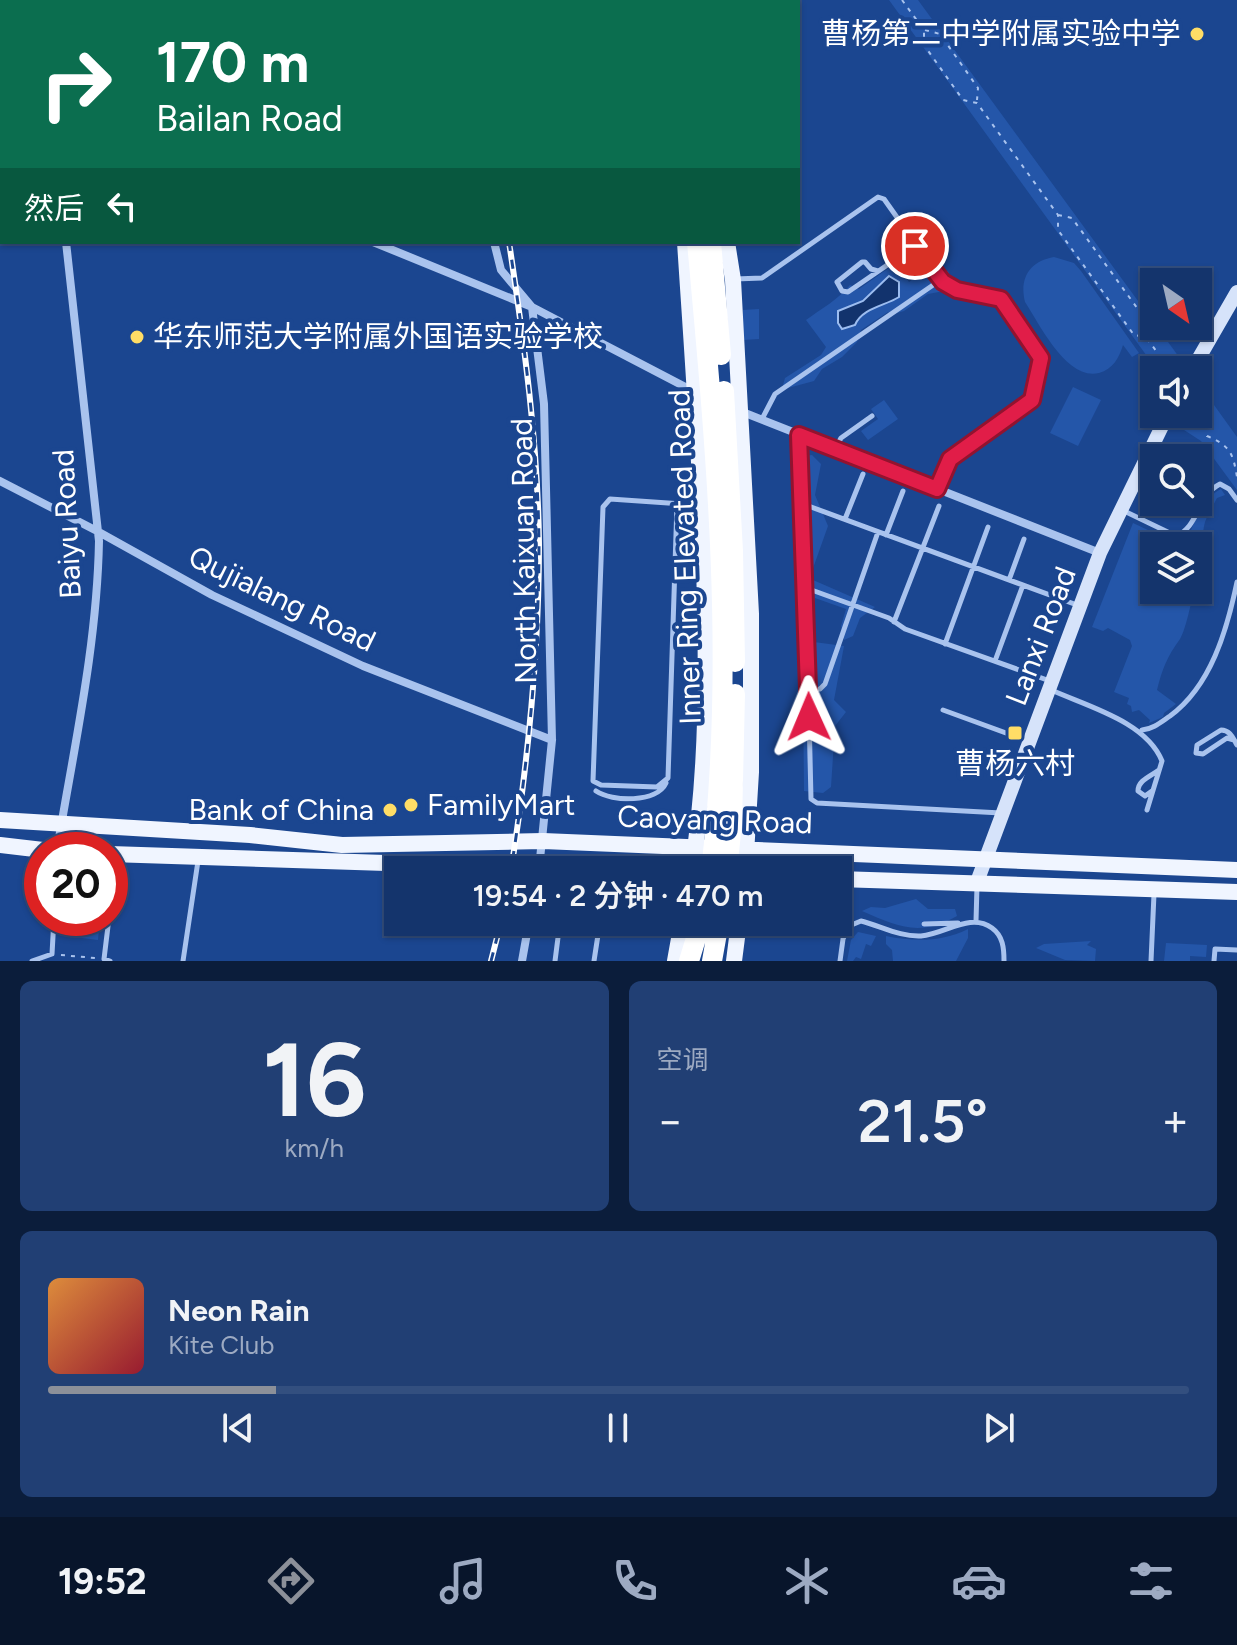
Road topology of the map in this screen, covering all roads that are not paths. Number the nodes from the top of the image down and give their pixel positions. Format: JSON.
{"nodes":[{"id":1,"x":66,"y":244,"type":"edge"},
{"id":2,"x":378,"y":244,"type":"edge"},
{"id":3,"x":494,"y":244,"type":"edge"},
{"id":4,"x":685,"y":244,"type":"edge"},
{"id":5,"x":697,"y":244,"type":"edge"},
{"id":6,"x":711,"y":244,"type":"edge"},
{"id":7,"x":727,"y":244,"type":"edge"},
{"id":8,"x":915,"y":246,"type":"junction"},
{"id":9,"x":878,"y":271,"type":"junction"},
{"id":10,"x":733,"y":280,"type":"junction"},
{"id":11,"x":939,"y":280,"type":"junction"},
{"id":12,"x":1237,"y":292,"type":"edge"},
{"id":13,"x":532,"y":307,"type":"junction"},
{"id":14,"x":1200,"y":356,"type":"edge"},
{"id":15,"x":695,"y":392,"type":"junction"},
{"id":16,"x":738,"y":410,"type":"junction"},
{"id":17,"x":872,"y":416,"type":"dead end"},
{"id":18,"x":762,"y":420,"type":"junction"},
{"id":19,"x":1161,"y":428,"type":"edge"},
{"id":20,"x":799,"y":435,"type":"junction"},
{"id":21,"x":835,"y":449,"type":"junction"},
{"id":22,"x":863,"y":474,"type":"dead end"},
{"id":23,"x":0,"y":481,"type":"edge"},
{"id":24,"x":937,"y":489,"type":"junction"},
{"id":25,"x":903,"y":491,"type":"dead end"},
{"id":26,"x":1237,"y":500,"type":"edge"},
{"id":27,"x":677,"y":504,"type":"junction"},
{"id":28,"x":803,"y":504,"type":"junction"},
{"id":29,"x":702,"y":506,"type":"junction"},
{"id":30,"x":939,"y":506,"type":"dead end"},
{"id":31,"x":1121,"y":510,"type":"junction"},
{"id":32,"x":845,"y":519,"type":"junction"},
{"id":33,"x":988,"y":527,"type":"dead end"},
{"id":34,"x":97,"y":531,"type":"junction"},
{"id":35,"x":1186,"y":531,"type":"edge"},
{"id":36,"x":878,"y":532,"type":"junction"},
{"id":37,"x":1166,"y":532,"type":"edge"},
{"id":38,"x":886,"y":535,"type":"junction"},
{"id":39,"x":1024,"y":539,"type":"dead end"},
{"id":40,"x":922,"y":548,"type":"junction"},
{"id":41,"x":1100,"y":553,"type":"junction"},
{"id":42,"x":974,"y":567,"type":"junction"},
{"id":43,"x":1009,"y":580,"type":"junction"},
{"id":44,"x":1237,"y":582,"type":"edge"},
{"id":45,"x":1023,"y":585,"type":"junction"},
{"id":46,"x":806,"y":588,"type":"junction"},
{"id":47,"x":852,"y":605,"type":"junction"},
{"id":48,"x":1080,"y":606,"type":"junction"},
{"id":49,"x":894,"y":622,"type":"junction"},
{"id":50,"x":945,"y":644,"type":"junction"},
{"id":51,"x":995,"y":661,"type":"junction"},
{"id":52,"x":1050,"y":685,"type":"junction"},
{"id":53,"x":809,"y":690,"type":"junction"},
{"id":54,"x":943,"y":710,"type":"dead end"},
{"id":55,"x":1155,"y":726,"type":"junction"},
{"id":56,"x":1137,"y":729,"type":"junction"},
{"id":57,"x":552,"y":740,"type":"junction"},
{"id":58,"x":1028,"y":741,"type":"junction"},
{"id":59,"x":1235,"y":742,"type":"edge"},
{"id":60,"x":1152,"y":744,"type":"junction"},
{"id":61,"x":1162,"y":766,"type":"junction"},
{"id":62,"x":668,"y":778,"type":"junction"},
{"id":63,"x":1155,"y":788,"type":"junction"},
{"id":64,"x":596,"y":791,"type":"dead end"},
{"id":65,"x":1147,"y":810,"type":"dead end"},
{"id":66,"x":1001,"y":813,"type":"junction"},
{"id":67,"x":0,"y":820,"type":"edge"},
{"id":68,"x":61,"y":826,"type":"junction"},
{"id":69,"x":60,"y":832,"type":"edge"},
{"id":70,"x":543,"y":841,"type":"junction"},
{"id":71,"x":0,"y":845,"type":"edge"},
{"id":72,"x":696,"y":846,"type":"junction"},
{"id":73,"x":24,"y":848,"type":"edge"},
{"id":74,"x":747,"y":848,"type":"junction"},
{"id":75,"x":128,"y":854,"type":"edge"},
{"id":76,"x":198,"y":856,"type":"junction"},
{"id":77,"x":541,"y":856,"type":"edge"},
{"id":78,"x":694,"y":856,"type":"edge"},
{"id":79,"x":712,"y":856,"type":"edge"},
{"id":80,"x":728,"y":856,"type":"edge"},
{"id":81,"x":746,"y":856,"type":"edge"},
{"id":82,"x":984,"y":860,"type":"junction"},
{"id":83,"x":384,"y":863,"type":"edge"},
{"id":84,"x":1237,"y":870,"type":"edge"},
{"id":85,"x":852,"y":879,"type":"edge"},
{"id":86,"x":977,"y":882,"type":"junction"},
{"id":87,"x":1154,"y":889,"type":"junction"},
{"id":88,"x":1237,"y":892,"type":"edge"},
{"id":89,"x":976,"y":921,"type":"junction"},
{"id":90,"x":963,"y":923,"type":"junction"},
{"id":91,"x":924,"y":924,"type":"dead end"},
{"id":92,"x":53,"y":936,"type":"edge"},
{"id":93,"x":108,"y":936,"type":"edge"},
{"id":94,"x":526,"y":936,"type":"edge"},
{"id":95,"x":558,"y":936,"type":"edge"},
{"id":96,"x":598,"y":936,"type":"edge"},
{"id":97,"x":679,"y":936,"type":"edge"},
{"id":98,"x":697,"y":936,"type":"edge"},
{"id":99,"x":700,"y":936,"type":"edge"},
{"id":100,"x":718,"y":936,"type":"edge"},
{"id":101,"x":737,"y":936,"type":"edge"},
{"id":102,"x":1237,"y":950,"type":"edge"},
{"id":103,"x":107,"y":960,"type":"edge"},
{"id":104,"x":32,"y":961,"type":"edge"},
{"id":105,"x":183,"y":961,"type":"edge"},
{"id":106,"x":522,"y":961,"type":"edge"},
{"id":107,"x":555,"y":961,"type":"edge"},
{"id":108,"x":594,"y":961,"type":"edge"},
{"id":109,"x":675,"y":961,"type":"edge"},
{"id":110,"x":689,"y":961,"type":"edge"},
{"id":111,"x":696,"y":961,"type":"edge"},
{"id":112,"x":715,"y":961,"type":"edge"},
{"id":113,"x":734,"y":961,"type":"edge"},
{"id":114,"x":840,"y":961,"type":"edge"},
{"id":115,"x":1004,"y":961,"type":"edge"},
{"id":116,"x":1151,"y":961,"type":"edge"},
{"id":117,"x":1214,"y":961,"type":"edge"}],
"edges":[{"from":1,"to":34,"type":"street","name":"Baiyu Road"},
{"from":2,"to":13,"type":"street"},
{"from":3,"to":13,"type":"street"},
{"from":4,"to":15,"type":"main road"},
{"from":5,"to":79,"type":"highway","name":"Inner Ring Elevated Road","bridge":true},
{"from":6,"to":80,"type":"highway","name":"Inner Ring Elevated Road","bridge":true},
{"from":7,"to":10,"type":"main road"},
{"from":8,"to":9,"type":"lane"},
{"from":8,"to":10,"type":"lane"},
{"from":8,"to":11,"type":"lane"},
{"from":9,"to":9,"type":"lane"},
{"from":10,"to":16,"type":"main road"},
{"from":11,"to":18,"type":"lane"},
{"from":11,"to":24,"type":"lane"},
{"from":12,"to":14,"type":"street"},
{"from":13,"to":15,"type":"street"},
{"from":13,"to":57,"type":"street","name":"North Kaixuan Road"},
{"from":15,"to":16,"type":"street"},
{"from":15,"to":29,"type":"main road"},
{"from":16,"to":18,"type":"street"},
{"from":16,"to":74,"type":"main road"},
{"from":17,"to":21,"type":"lane"},
{"from":18,"to":20,"type":"street"},
{"from":19,"to":31,"type":"street","name":"Lanxi Road"},
{"from":20,"to":21,"type":"street"},
{"from":20,"to":28,"type":"lane"},
{"from":21,"to":24,"type":"street"},
{"from":22,"to":32,"type":"lane"},
{"from":23,"to":34,"type":"street","name":"Qujialang Road"},
{"from":24,"to":41,"type":"street"},
{"from":25,"to":38,"type":"lane"},
{"from":26,"to":35,"type":"lane"},
{"from":27,"to":29,"type":"lane"},
{"from":27,"to":62,"type":"lane"},
{"from":27,"to":62,"type":"lane"},
{"from":28,"to":32,"type":"lane"},
{"from":28,"to":46,"type":"lane"},
{"from":29,"to":72,"type":"main road"},
{"from":30,"to":40,"type":"lane"},
{"from":31,"to":37,"type":"lane"},
{"from":31,"to":41,"type":"street","name":"Lanxi Road"},
{"from":32,"to":36,"type":"lane"},
{"from":33,"to":42,"type":"lane"},
{"from":34,"to":57,"type":"street","name":"Qujialang Road"},
{"from":34,"to":68,"type":"street","name":"Baiyu Road"},
{"from":36,"to":38,"type":"lane"},
{"from":36,"to":47,"type":"lane"},
{"from":38,"to":40,"type":"lane"},
{"from":39,"to":43,"type":"lane"},
{"from":40,"to":42,"type":"lane"},
{"from":40,"to":49,"type":"lane"},
{"from":41,"to":48,"type":"street","name":"Lanxi Road"},
{"from":42,"to":43,"type":"lane"},
{"from":42,"to":50,"type":"lane"},
{"from":43,"to":45,"type":"lane"},
{"from":44,"to":55,"type":"lane"},
{"from":45,"to":48,"type":"lane"},
{"from":45,"to":51,"type":"lane"},
{"from":46,"to":47,"type":"lane"},
{"from":46,"to":53,"type":"lane"},
{"from":47,"to":49,"type":"lane"},
{"from":47,"to":53,"type":"lane"},
{"from":48,"to":52,"type":"street","name":"Lanxi Road"},
{"from":49,"to":50,"type":"lane"},
{"from":50,"to":51,"type":"lane"},
{"from":51,"to":52,"type":"lane"},
{"from":52,"to":56,"type":"lane"},
{"from":52,"to":58,"type":"street","name":"Lanxi Road"},
{"from":53,"to":66,"type":"lane"},
{"from":54,"to":58,"type":"lane"},
{"from":55,"to":56,"type":"lane"},
{"from":55,"to":60,"type":"lane"},
{"from":56,"to":60,"type":"lane"},
{"from":57,"to":70,"type":"street","name":"North Kaixuan Road"},
{"from":58,"to":66,"type":"street","name":"Lanxi Road"},
{"from":59,"to":59,"type":"lane"},
{"from":60,"to":61,"type":"lane"},
{"from":61,"to":63,"type":"lane"},
{"from":61,"to":63,"type":"lane"},
{"from":62,"to":64,"type":"lane"},
{"from":63,"to":65,"type":"lane"},
{"from":66,"to":82,"type":"street","name":"Lanxi Road"},
{"from":67,"to":68,"type":"main road","name":"Caoyang Road"},
{"from":68,"to":69,"type":"street","name":"Baiyu Road"},
{"from":68,"to":70,"type":"main road","name":"Caoyang Road"},
{"from":70,"to":72,"type":"main road","name":"Caoyang Road"},
{"from":70,"to":77,"type":"street","name":"North Kaixuan Road"},
{"from":71,"to":73,"type":"main road"},
{"from":72,"to":74,"type":"main road","name":"Caoyang Road"},
{"from":72,"to":78,"type":"main road"},
{"from":74,"to":81,"type":"main road"},
{"from":74,"to":82,"type":"main road","name":"Caoyang Road"},
{"from":75,"to":76,"type":"main road","name":"Caoyang Road"},
{"from":76,"to":83,"type":"main road","name":"Caoyang Road"},
{"from":76,"to":105,"type":"lane"},
{"from":82,"to":84,"type":"main road","name":"Caoyang Road"},
{"from":82,"to":86,"type":"street","name":"Lanxi Road"},
{"from":85,"to":86,"type":"main road"},
{"from":86,"to":87,"type":"main road"},
{"from":86,"to":89,"type":"lane"},
{"from":87,"to":88,"type":"main road"},
{"from":87,"to":116,"type":"lane"},
{"from":89,"to":90,"type":"lane"},
{"from":89,"to":115,"type":"lane"},
{"from":90,"to":91,"type":"lane"},
{"from":90,"to":114,"type":"lane"},
{"from":92,"to":104,"type":"lane"},
{"from":93,"to":103,"type":"lane"},
{"from":94,"to":106,"type":"street"},
{"from":95,"to":107,"type":"lane"},
{"from":96,"to":108,"type":"lane"},
{"from":97,"to":109,"type":"main road"},
{"from":98,"to":110,"type":"highway"},
{"from":99,"to":111,"type":"highway"},
{"from":100,"to":112,"type":"highway"},
{"from":101,"to":113,"type":"main road"},
{"from":102,"to":117,"type":"lane"}]}
